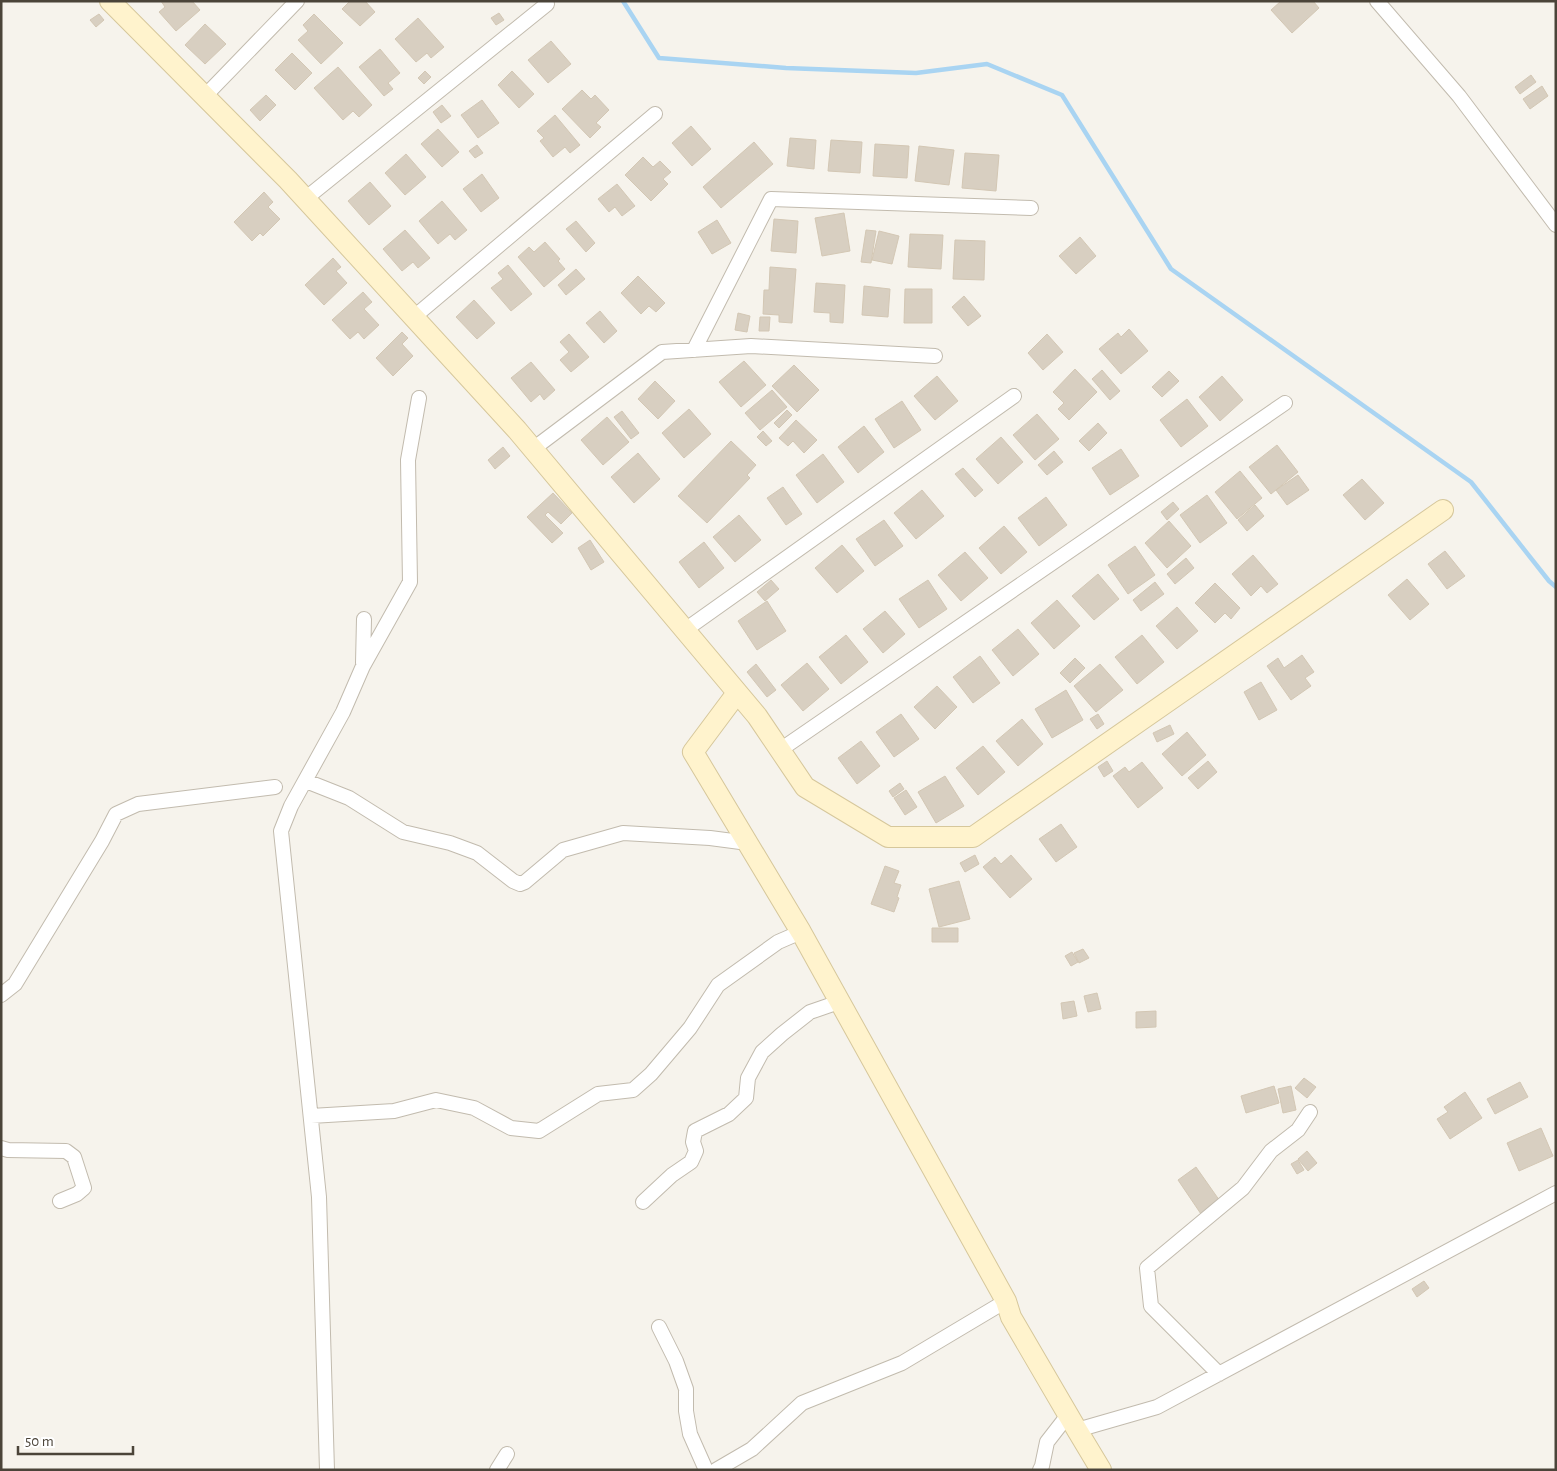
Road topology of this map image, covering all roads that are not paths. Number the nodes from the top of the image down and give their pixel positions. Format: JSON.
{"nodes":[{"id":1,"x":110,"y":1,"type":"edge"},
{"id":2,"x":297,"y":1,"type":"edge"},
{"id":3,"x":1377,"y":1,"type":"edge"},
{"id":4,"x":547,"y":4,"type":"dead end"},
{"id":5,"x":205,"y":96,"type":"junction"},
{"id":6,"x":655,"y":114,"type":"dead end"},
{"id":7,"x":305,"y":198,"type":"junction"},
{"id":8,"x":1031,"y":208,"type":"dead end"},
{"id":9,"x":1556,"y":225,"type":"edge"},
{"id":10,"x":414,"y":317,"type":"junction"},
{"id":11,"x":694,"y":350,"type":"junction"},
{"id":12,"x":935,"y":356,"type":"dead end"},
{"id":13,"x":1014,"y":396,"type":"dead end"},
{"id":14,"x":419,"y":398,"type":"dead end"},
{"id":15,"x":1285,"y":403,"type":"dead end"},
{"id":16,"x":533,"y":449,"type":"junction"},
{"id":17,"x":1443,"y":510,"type":"dead end"},
{"id":18,"x":364,"y":619,"type":"dead end"},
{"id":19,"x":685,"y":630,"type":"junction"},
{"id":20,"x":363,"y":666,"type":"junction"},
{"id":21,"x":737,"y":693,"type":"junction"},
{"id":22,"x":780,"y":750,"type":"junction"},
{"id":23,"x":306,"y":781,"type":"junction"},
{"id":24,"x":275,"y":787,"type":"dead end"},
{"id":25,"x":748,"y":842,"type":"junction"},
{"id":26,"x":801,"y":932,"type":"junction"},
{"id":27,"x":1,"y":994,"type":"edge"},
{"id":28,"x":840,"y":1002,"type":"junction"},
{"id":29,"x":1310,"y":1112,"type":"dead end"},
{"id":30,"x":311,"y":1116,"type":"junction"},
{"id":31,"x":1,"y":1148,"type":"edge"},
{"id":32,"x":1556,"y":1193,"type":"edge"},
{"id":33,"x":60,"y":1201,"type":"dead end"},
{"id":34,"x":643,"y":1202,"type":"dead end"},
{"id":35,"x":1006,"y":1301,"type":"junction"},
{"id":36,"x":659,"y":1327,"type":"dead end"},
{"id":37,"x":1219,"y":1374,"type":"junction"},
{"id":38,"x":1072,"y":1423,"type":"junction"},
{"id":39,"x":507,"y":1454,"type":"dead end"},
{"id":40,"x":327,"y":1470,"type":"edge"},
{"id":41,"x":498,"y":1470,"type":"edge"},
{"id":42,"x":706,"y":1470,"type":"edge"},
{"id":43,"x":716,"y":1470,"type":"edge"},
{"id":44,"x":1040,"y":1470,"type":"edge"},
{"id":45,"x":1101,"y":1470,"type":"edge"}],
"edges":[{"from":1,"to":5,"type":"street"},
{"from":2,"to":5,"type":"street"},
{"from":3,"to":9,"type":"street"},
{"from":4,"to":7,"type":"street"},
{"from":5,"to":7,"type":"street"},
{"from":6,"to":10,"type":"street"},
{"from":7,"to":10,"type":"street"},
{"from":8,"to":11,"type":"street"},
{"from":10,"to":16,"type":"street"},
{"from":11,"to":12,"type":"street"},
{"from":11,"to":16,"type":"street"},
{"from":13,"to":19,"type":"street"},
{"from":14,"to":20,"type":"street"},
{"from":15,"to":22,"type":"street"},
{"from":16,"to":19,"type":"street"},
{"from":17,"to":22,"type":"street"},
{"from":18,"to":20,"type":"street"},
{"from":19,"to":21,"type":"street"},
{"from":20,"to":23,"type":"street"},
{"from":21,"to":22,"type":"street"},
{"from":21,"to":25,"type":"street"},
{"from":23,"to":25,"type":"street"},
{"from":23,"to":30,"type":"street"},
{"from":24,"to":27,"type":"street"},
{"from":25,"to":26,"type":"street"},
{"from":26,"to":28,"type":"street"},
{"from":26,"to":30,"type":"street"},
{"from":28,"to":34,"type":"street"},
{"from":28,"to":35,"type":"street"},
{"from":29,"to":37,"type":"street"},
{"from":30,"to":40,"type":"street"},
{"from":31,"to":33,"type":"street"},
{"from":32,"to":37,"type":"street"},
{"from":35,"to":38,"type":"street"},
{"from":35,"to":43,"type":"street"},
{"from":36,"to":42,"type":"street"},
{"from":37,"to":38,"type":"street"},
{"from":38,"to":44,"type":"street"},
{"from":38,"to":45,"type":"street"},
{"from":39,"to":41,"type":"street"}]}
